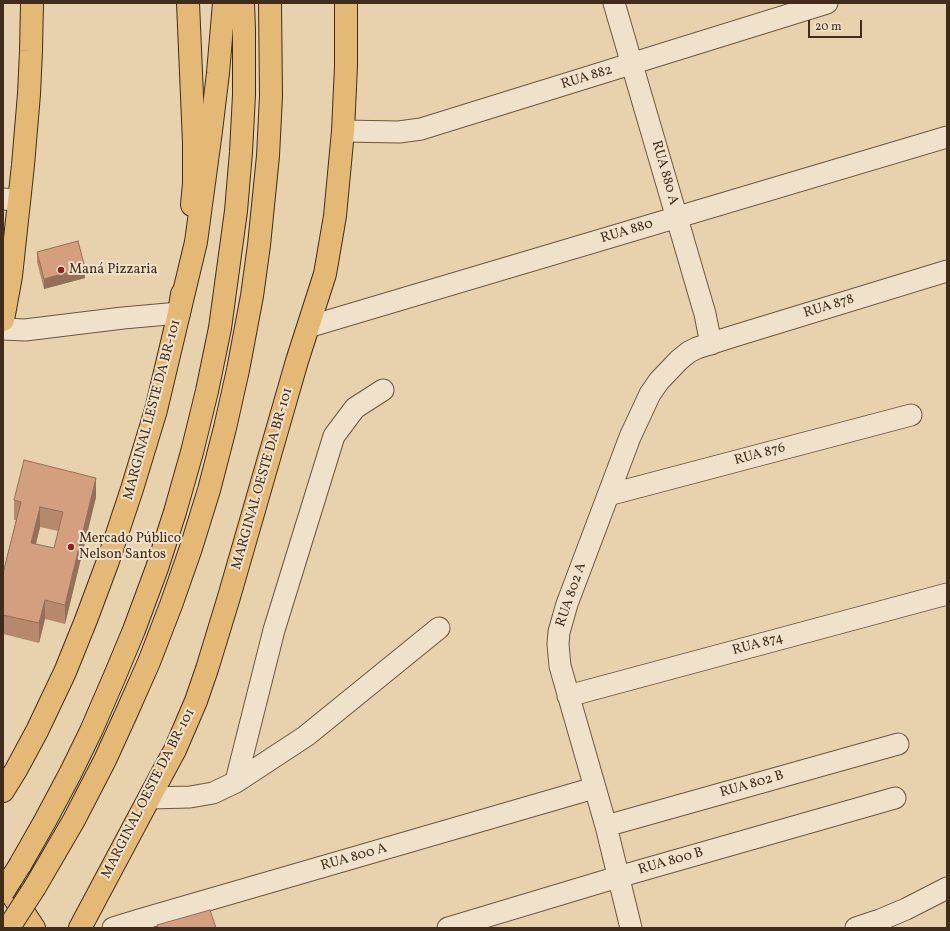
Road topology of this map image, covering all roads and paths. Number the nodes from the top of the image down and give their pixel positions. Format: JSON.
{"nodes":[{"id":1,"x":32,"y":3,"type":"edge"},
{"id":2,"x":188,"y":3,"type":"edge"},
{"id":3,"x":224,"y":3,"type":"edge"},
{"id":4,"x":243,"y":3,"type":"edge"},
{"id":5,"x":270,"y":3,"type":"edge"},
{"id":6,"x":346,"y":3,"type":"edge"},
{"id":7,"x":614,"y":3,"type":"edge"},
{"id":8,"x":827,"y":3,"type":"edge"},
{"id":9,"x":632,"y":64,"type":"junction"},
{"id":10,"x":343,"y":131,"type":"junction"},
{"id":11,"x":947,"y":137,"type":"edge"},
{"id":12,"x":11,"y":200,"type":"edge"},
{"id":13,"x":677,"y":218,"type":"junction"},
{"id":14,"x":947,"y":271,"type":"edge"},
{"id":15,"x":179,"y":313,"type":"junction"},
{"id":16,"x":3,"y":320,"type":"edge"},
{"id":17,"x":308,"y":327,"type":"junction"},
{"id":18,"x":3,"y":329,"type":"edge"},
{"id":19,"x":710,"y":344,"type":"junction"},
{"id":20,"x":383,"y":390,"type":"dead end"},
{"id":21,"x":911,"y":415,"type":"dead end"},
{"id":22,"x":608,"y":495,"type":"junction"},
{"id":23,"x":947,"y":594,"type":"edge"},
{"id":24,"x":439,"y":628,"type":"dead end"},
{"id":25,"x":568,"y":696,"type":"junction"},
{"id":26,"x":898,"y":744,"type":"dead end"},
{"id":27,"x":236,"y":782,"type":"junction"},
{"id":28,"x":594,"y":788,"type":"junction"},
{"id":29,"x":3,"y":791,"type":"edge"},
{"id":30,"x":150,"y":798,"type":"junction"},
{"id":31,"x":895,"y":798,"type":"dead end"},
{"id":32,"x":606,"y":826,"type":"junction"},
{"id":33,"x":618,"y":877,"type":"junction"},
{"id":34,"x":947,"y":888,"type":"edge"},
{"id":35,"x":7,"y":890,"type":"edge"},
{"id":36,"x":136,"y":924,"type":"edge"},
{"id":37,"x":27,"y":927,"type":"edge"},
{"id":38,"x":80,"y":928,"type":"edge"},
{"id":39,"x":113,"y":928,"type":"edge"},
{"id":40,"x":448,"y":928,"type":"edge"},
{"id":41,"x":631,"y":928,"type":"edge"},
{"id":42,"x":856,"y":928,"type":"edge"}],
"edges":[{"from":1,"to":12,"type":"main road"},
{"from":2,"to":15,"type":"main road","name":"MARGINAL LESTE DA BR-101"},
{"from":3,"to":15,"type":"main road"},
{"from":4,"to":35,"type":"main road","bridge":true},
{"from":5,"to":37,"type":"main road","bridge":true},
{"from":6,"to":10,"type":"main road","name":"MARGINAL OESTE DA BR-101"},
{"from":7,"to":9,"type":"street","name":"RUA 880 A"},
{"from":8,"to":9,"type":"street","name":"RUA 882"},
{"from":9,"to":10,"type":"street","name":"RUA 882"},
{"from":9,"to":13,"type":"street","name":"RUA 880 A"},
{"from":10,"to":17,"type":"main road","name":"MARGINAL OESTE DA BR-101"},
{"from":11,"to":13,"type":"street","name":"RUA 880"},
{"from":12,"to":16,"type":"main road"},
{"from":13,"to":17,"type":"street","name":"RUA 880"},
{"from":13,"to":19,"type":"street","name":"RUA 880 A"},
{"from":14,"to":19,"type":"street","name":"RUA 878"},
{"from":15,"to":18,"type":"street"},
{"from":15,"to":29,"type":"main road","name":"MARGINAL LESTE DA BR-101"},
{"from":17,"to":30,"type":"main road","name":"MARGINAL OESTE DA BR-101"},
{"from":19,"to":22,"type":"street","name":"RUA 802 A"},
{"from":20,"to":27,"type":"street"},
{"from":21,"to":22,"type":"street","name":"RUA 876"},
{"from":22,"to":25,"type":"street","name":"RUA 802 A"},
{"from":23,"to":25,"type":"street","name":"RUA 874"},
{"from":24,"to":27,"type":"street"},
{"from":25,"to":28,"type":"street","name":"RUA 802 A"},
{"from":26,"to":32,"type":"street","name":"RUA 802 B"},
{"from":27,"to":30,"type":"street"},
{"from":28,"to":32,"type":"street","name":"RUA 802 A"},
{"from":28,"to":36,"type":"street","name":"RUA 800 A"},
{"from":30,"to":38,"type":"main road","name":"MARGINAL OESTE DA BR-101"},
{"from":31,"to":33,"type":"street","name":"RUA 800 B"},
{"from":32,"to":33,"type":"street","name":"RUA 802 A"},
{"from":33,"to":40,"type":"street","name":"RUA 800 B"},
{"from":33,"to":41,"type":"street","name":"RUA 802 A"},
{"from":34,"to":42,"type":"street"},
{"from":35,"to":37,"type":"main road"},
{"from":36,"to":39,"type":"street","name":"RUA 800 A"}]}
